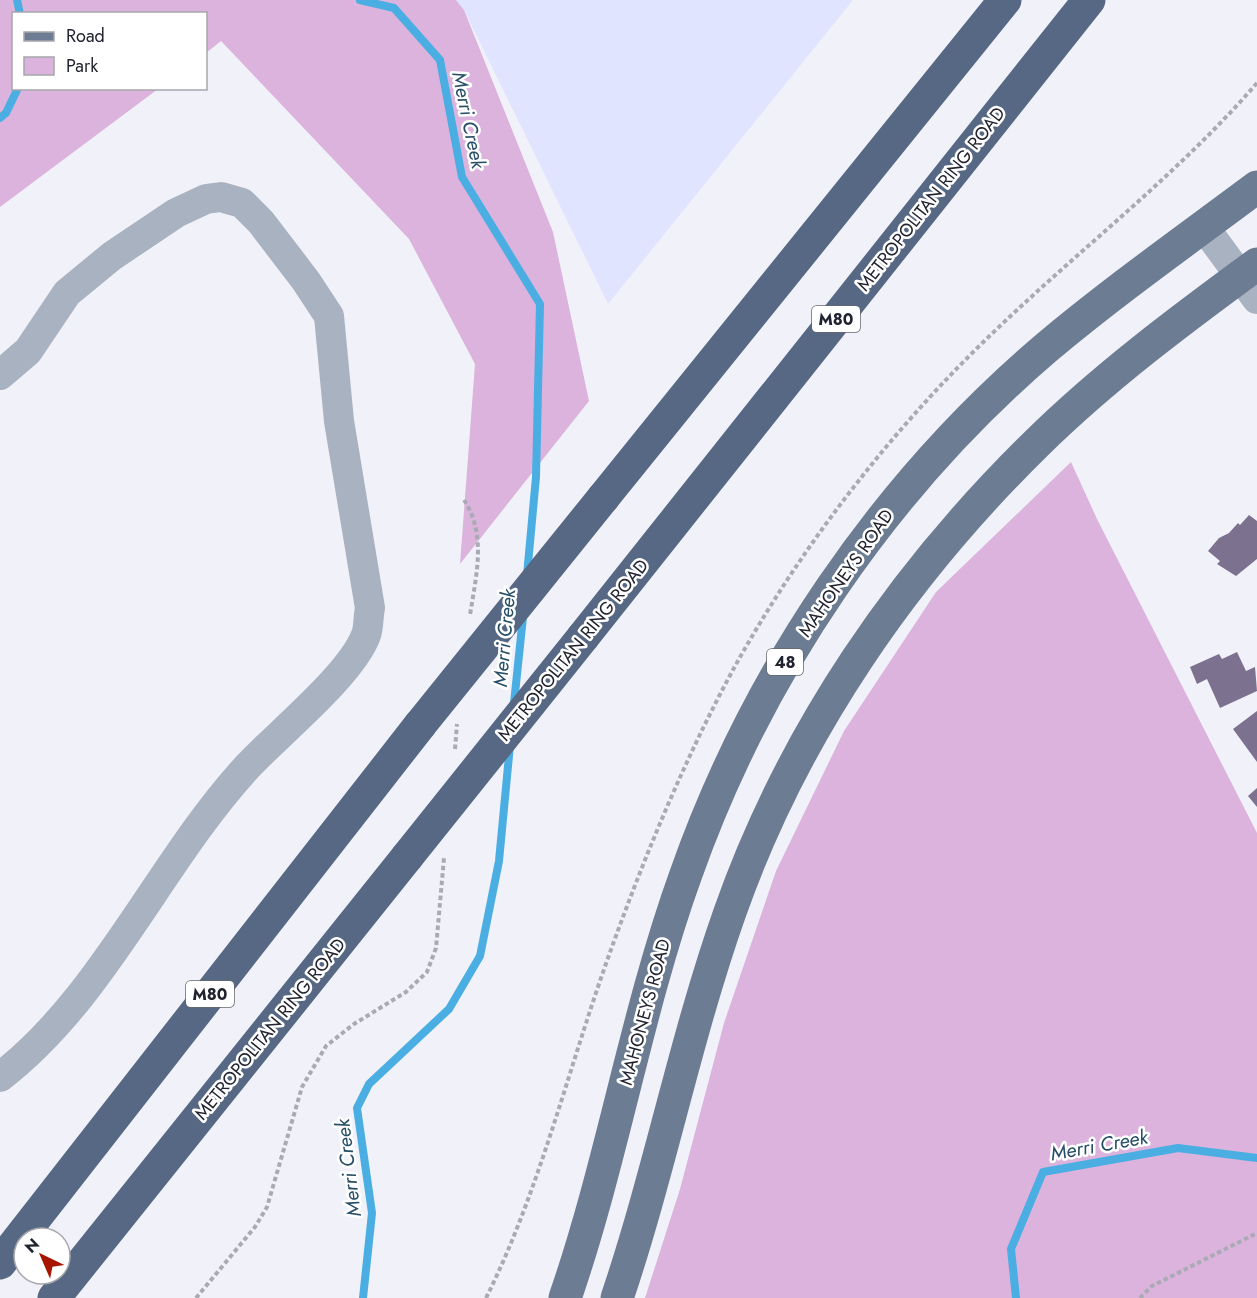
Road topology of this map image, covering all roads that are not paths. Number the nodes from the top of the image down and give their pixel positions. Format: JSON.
{"nodes":[{"id":1,"x":1005,"y":0,"type":"edge"},
{"id":2,"x":1089,"y":0,"type":"edge"},
{"id":3,"x":1257,"y":188,"type":"edge"},
{"id":4,"x":1204,"y":227,"type":"junction"},
{"id":5,"x":1252,"y":280,"type":"edge"},
{"id":6,"x":0,"y":375,"type":"edge"},
{"id":7,"x":0,"y":1077,"type":"edge"},
{"id":8,"x":0,"y":1263,"type":"edge"},
{"id":9,"x":54,"y":1298,"type":"edge"},
{"id":10,"x":565,"y":1298,"type":"edge"},
{"id":11,"x":617,"y":1298,"type":"edge"}],
"edges":[{"from":1,"to":8,"type":"highway","number":"M80","bridge":true},
{"from":2,"to":9,"type":"highway","name":"METROPOLITAN RING ROAD","number":"M80","bridge":true},
{"from":3,"to":4,"type":"main road","name":"MAHONEYS ROAD","number":"48"},
{"from":4,"to":5,"type":"street"},
{"from":4,"to":10,"type":"main road","name":"MAHONEYS ROAD","number":"48"},
{"from":5,"to":11,"type":"main road"},
{"from":6,"to":7,"type":"street"}]}
